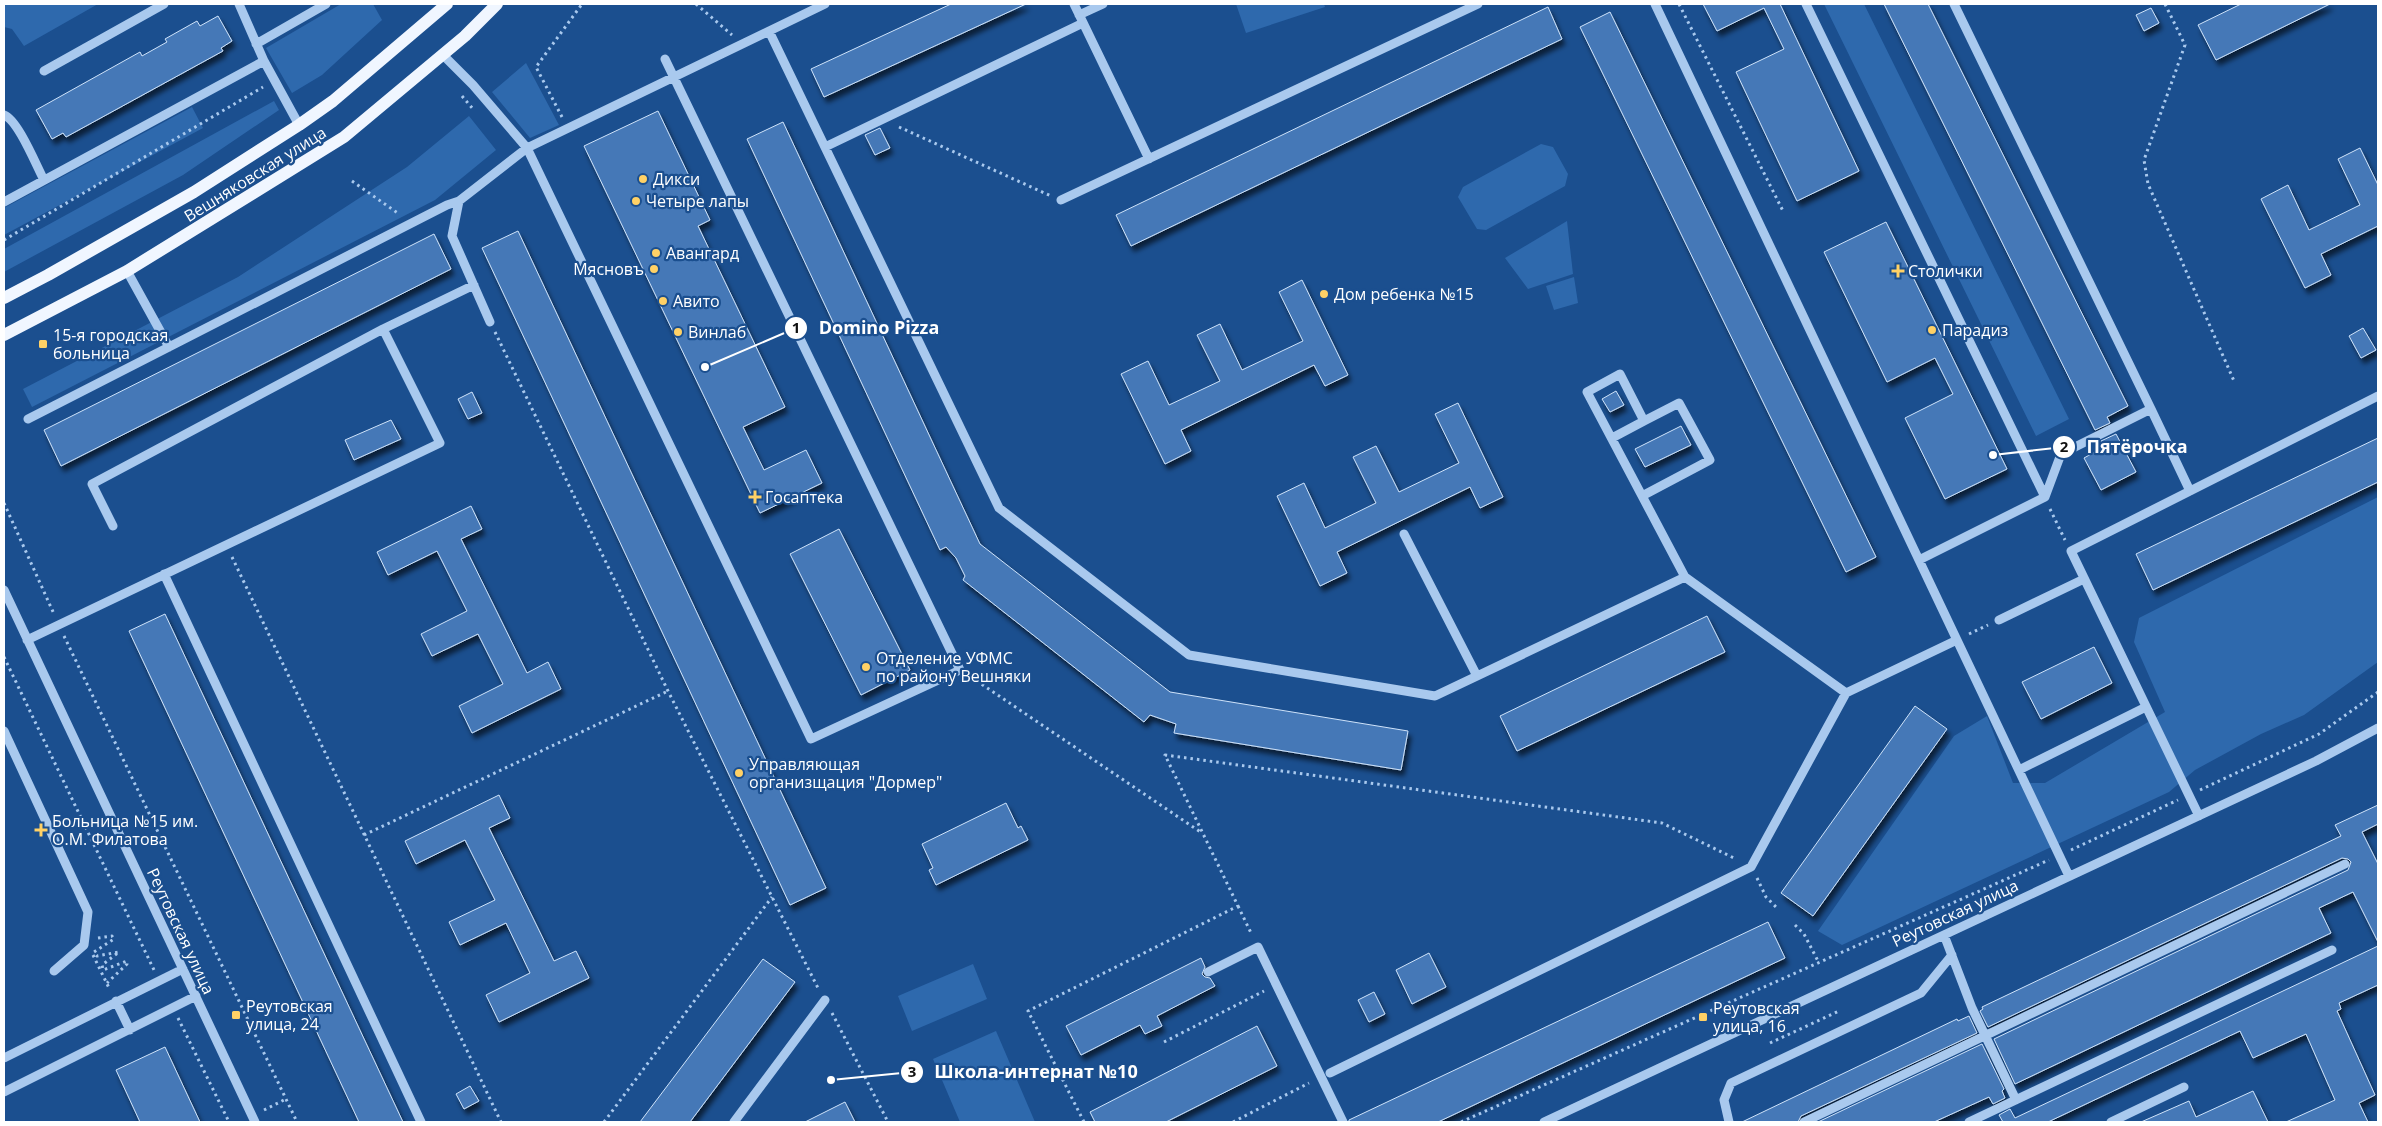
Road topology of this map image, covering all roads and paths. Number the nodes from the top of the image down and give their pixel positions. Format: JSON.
{"nodes":[{"id":1,"x":164,"y":4,"type":"edge"},
{"id":2,"x":239,"y":4,"type":"edge"},
{"id":3,"x":326,"y":4,"type":"edge"},
{"id":4,"x":447,"y":4,"type":"edge"},
{"id":5,"x":497,"y":4,"type":"edge"},
{"id":6,"x":582,"y":4,"type":"edge"},
{"id":7,"x":696,"y":4,"type":"edge"},
{"id":8,"x":825,"y":4,"type":"edge"},
{"id":9,"x":1074,"y":4,"type":"edge"},
{"id":10,"x":1103,"y":4,"type":"edge"},
{"id":11,"x":1478,"y":4,"type":"edge"},
{"id":12,"x":1656,"y":4,"type":"edge"},
{"id":13,"x":1679,"y":4,"type":"edge"},
{"id":14,"x":1806,"y":4,"type":"edge"},
{"id":15,"x":1954,"y":4,"type":"edge"},
{"id":16,"x":2165,"y":4,"type":"edge"},
{"id":17,"x":1081,"y":19,"type":"junction"},
{"id":18,"x":770,"y":31,"type":"junction"},
{"id":19,"x":256,"y":44,"type":"junction"},
{"id":20,"x":742,"y":44,"type":"junction"},
{"id":21,"x":442,"y":55,"type":"junction"},
{"id":22,"x":665,"y":59,"type":"dead end"},
{"id":23,"x":264,"y":61,"type":"junction"},
{"id":24,"x":44,"y":70,"type":"dead end"},
{"id":25,"x":674,"y":77,"type":"junction"},
{"id":26,"x":274,"y":80,"type":"junction"},
{"id":27,"x":4,"y":115,"type":"edge"},
{"id":28,"x":883,"y":119,"type":"junction"},
{"id":29,"x":299,"y":125,"type":"junction"},
{"id":30,"x":567,"y":129,"type":"junction"},
{"id":31,"x":825,"y":147,"type":"junction"},
{"id":32,"x":527,"y":148,"type":"junction"},
{"id":33,"x":1150,"y":158,"type":"junction"},
{"id":34,"x":44,"y":180,"type":"junction"},
{"id":35,"x":352,"y":181,"type":"dead end"},
{"id":36,"x":460,"y":200,"type":"junction"},
{"id":37,"x":1061,"y":200,"type":"joint"},
{"id":38,"x":4,"y":202,"type":"edge"},
{"id":39,"x":1783,"y":212,"type":"dead end"},
{"id":40,"x":411,"y":223,"type":"junction"},
{"id":41,"x":4,"y":240,"type":"edge"},
{"id":42,"x":127,"y":272,"type":"junction"},
{"id":43,"x":474,"y":285,"type":"junction"},
{"id":44,"x":4,"y":298,"type":"edge"},
{"id":45,"x":490,"y":322,"type":"joint"},
{"id":46,"x":383,"y":329,"type":"junction"},
{"id":47,"x":4,"y":335,"type":"edge"},
{"id":48,"x":169,"y":347,"type":"junction"},
{"id":49,"x":2234,"y":381,"type":"dead end"},
{"id":50,"x":2378,"y":396,"type":"edge"},
{"id":51,"x":2150,"y":409,"type":"junction"},
{"id":52,"x":28,"y":419,"type":"dead end"},
{"id":53,"x":1644,"y":421,"type":"junction"},
{"id":54,"x":1612,"y":438,"type":"junction"},
{"id":55,"x":2190,"y":491,"type":"junction"},
{"id":56,"x":1642,"y":496,"type":"junction"},
{"id":57,"x":2044,"y":497,"type":"junction"},
{"id":58,"x":4,"y":503,"type":"edge"},
{"id":59,"x":113,"y":526,"type":"dead end"},
{"id":60,"x":1404,"y":534,"type":"dead end"},
{"id":61,"x":226,"y":545,"type":"junction"},
{"id":62,"x":2071,"y":551,"type":"junction"},
{"id":63,"x":1919,"y":560,"type":"junction"},
{"id":64,"x":164,"y":574,"type":"junction"},
{"id":65,"x":1685,"y":577,"type":"junction"},
{"id":66,"x":2084,"y":579,"type":"junction"},
{"id":67,"x":4,"y":590,"type":"edge"},
{"id":68,"x":1999,"y":620,"type":"joint"},
{"id":69,"x":58,"y":625,"type":"junction"},
{"id":70,"x":27,"y":640,"type":"junction"},
{"id":71,"x":1957,"y":640,"type":"junction"},
{"id":72,"x":4,"y":657,"type":"edge"},
{"id":73,"x":960,"y":670,"type":"junction"},
{"id":74,"x":1477,"y":676,"type":"junction"},
{"id":75,"x":668,"y":691,"type":"junction"},
{"id":76,"x":2378,"y":692,"type":"edge"},
{"id":77,"x":1846,"y":693,"type":"junction"},
{"id":78,"x":2146,"y":707,"type":"junction"},
{"id":79,"x":2378,"y":728,"type":"edge"},
{"id":80,"x":4,"y":732,"type":"edge"},
{"id":81,"x":2019,"y":770,"type":"junction"},
{"id":82,"x":2188,"y":795,"type":"junction"},
{"id":83,"x":2199,"y":816,"type":"junction"},
{"id":84,"x":1203,"y":833,"type":"junction"},
{"id":85,"x":364,"y":835,"type":"junction"},
{"id":86,"x":2059,"y":855,"type":"junction"},
{"id":87,"x":2345,"y":864,"type":"dead end"},
{"id":88,"x":1751,"y":867,"type":"junction"},
{"id":89,"x":2069,"y":876,"type":"junction"},
{"id":90,"x":772,"y":897,"type":"junction"},
{"id":91,"x":1238,"y":906,"type":"junction"},
{"id":92,"x":1777,"y":908,"type":"dead end"},
{"id":93,"x":1795,"y":925,"type":"dead end"},
{"id":94,"x":1944,"y":935,"type":"junction"},
{"id":95,"x":86,"y":940,"type":"junction"},
{"id":96,"x":1258,"y":947,"type":"junction"},
{"id":97,"x":2332,"y":950,"type":"dead end"},
{"id":98,"x":1952,"y":954,"type":"junction"},
{"id":99,"x":1819,"y":963,"type":"junction"},
{"id":100,"x":183,"y":969,"type":"junction"},
{"id":101,"x":54,"y":971,"type":"dead end"},
{"id":102,"x":1208,"y":972,"type":"dead end"},
{"id":103,"x":160,"y":980,"type":"junction"},
{"id":104,"x":107,"y":983,"type":"junction"},
{"id":105,"x":1276,"y":985,"type":"junction"},
{"id":106,"x":196,"y":996,"type":"junction"},
{"id":107,"x":825,"y":1000,"type":"junction"},
{"id":108,"x":116,"y":1001,"type":"junction"},
{"id":109,"x":173,"y":1009,"type":"junction"},
{"id":110,"x":1839,"y":1011,"type":"dead end"},
{"id":111,"x":130,"y":1030,"type":"junction"},
{"id":112,"x":1986,"y":1035,"type":"junction"},
{"id":113,"x":1164,"y":1042,"type":"dead end"},
{"id":114,"x":1770,"y":1043,"type":"dead end"},
{"id":115,"x":4,"y":1058,"type":"edge"},
{"id":116,"x":1325,"y":1075,"type":"junction"},
{"id":117,"x":2184,"y":1087,"type":"dead end"},
{"id":118,"x":4,"y":1092,"type":"edge"},
{"id":119,"x":2016,"y":1100,"type":"junction"},
{"id":120,"x":229,"y":1122,"type":"edge"},
{"id":121,"x":255,"y":1122,"type":"edge"},
{"id":122,"x":297,"y":1122,"type":"edge"},
{"id":123,"x":421,"y":1122,"type":"edge"},
{"id":124,"x":501,"y":1122,"type":"edge"},
{"id":125,"x":604,"y":1122,"type":"edge"},
{"id":126,"x":734,"y":1122,"type":"edge"},
{"id":127,"x":888,"y":1122,"type":"edge"},
{"id":128,"x":1084,"y":1122,"type":"edge"},
{"id":129,"x":1233,"y":1122,"type":"edge"},
{"id":130,"x":1343,"y":1122,"type":"edge"},
{"id":131,"x":1461,"y":1122,"type":"edge"},
{"id":132,"x":1544,"y":1122,"type":"edge"},
{"id":133,"x":1728,"y":1122,"type":"edge"},
{"id":134,"x":1804,"y":1122,"type":"edge"},
{"id":135,"x":1969,"y":1122,"type":"edge"},
{"id":136,"x":2110,"y":1122,"type":"edge"}],
"edges":[{"from":1,"to":24,"type":"street"},
{"from":2,"to":19,"type":"street"},
{"from":3,"to":19,"type":"street"},
{"from":4,"to":29,"type":"main road","name":"Вешняковская улица"},
{"from":5,"to":21,"type":"main road","name":"Вешняковская улица"},
{"from":6,"to":30,"type":"path"},
{"from":7,"to":20,"type":"path"},
{"from":8,"to":18,"type":"street"},
{"from":9,"to":17,"type":"street"},
{"from":10,"to":17,"type":"street"},
{"from":11,"to":33,"type":"street"},
{"from":12,"to":63,"type":"street"},
{"from":13,"to":39,"type":"path"},
{"from":14,"to":57,"type":"street"},
{"from":15,"to":51,"type":"street"},
{"from":16,"to":49,"type":"path"},
{"from":17,"to":28,"type":"street"},
{"from":17,"to":33,"type":"street"},
{"from":18,"to":20,"type":"street"},
{"from":18,"to":31,"type":"street"},
{"from":19,"to":23,"type":"street"},
{"from":20,"to":25,"type":"street"},
{"from":21,"to":32,"type":"street"},
{"from":21,"to":42,"type":"main road","name":"Вешняковская улица"},
{"from":22,"to":25,"type":"street"},
{"from":23,"to":26,"type":"street"},
{"from":23,"to":34,"type":"street"},
{"from":25,"to":30,"type":"street"},
{"from":25,"to":73,"type":"street"},
{"from":26,"to":29,"type":"street"},
{"from":26,"to":41,"type":"path"},
{"from":27,"to":34,"type":"street"},
{"from":28,"to":31,"type":"street"},
{"from":28,"to":37,"type":"path"},
{"from":29,"to":44,"type":"main road","name":"Вешняковская улица"},
{"from":30,"to":32,"type":"street"},
{"from":31,"to":74,"type":"street"},
{"from":32,"to":36,"type":"street"},
{"from":32,"to":73,"type":"street"},
{"from":33,"to":37,"type":"street"},
{"from":34,"to":38,"type":"street"},
{"from":35,"to":40,"type":"path"},
{"from":36,"to":40,"type":"street"},
{"from":36,"to":43,"type":"street"},
{"from":40,"to":48,"type":"street"},
{"from":42,"to":47,"type":"main road","name":"Вешняковская улица"},
{"from":42,"to":48,"type":"street"},
{"from":43,"to":45,"type":"street"},
{"from":43,"to":46,"type":"street"},
{"from":45,"to":75,"type":"path"},
{"from":46,"to":59,"type":"street"},
{"from":46,"to":61,"type":"street"},
{"from":48,"to":52,"type":"street"},
{"from":50,"to":55,"type":"street"},
{"from":51,"to":55,"type":"street"},
{"from":51,"to":57,"type":"street"},
{"from":53,"to":54,"type":"street"},
{"from":53,"to":54,"type":"street"},
{"from":53,"to":56,"type":"street"},
{"from":54,"to":56,"type":"street"},
{"from":55,"to":62,"type":"street"},
{"from":56,"to":65,"type":"street"},
{"from":57,"to":62,"type":"path"},
{"from":57,"to":63,"type":"street"},
{"from":58,"to":69,"type":"path"},
{"from":60,"to":74,"type":"street"},
{"from":61,"to":64,"type":"street"},
{"from":61,"to":85,"type":"path"},
{"from":62,"to":66,"type":"street"},
{"from":63,"to":71,"type":"street"},
{"from":64,"to":69,"type":"street"},
{"from":64,"to":123,"type":"street"},
{"from":65,"to":74,"type":"street"},
{"from":65,"to":77,"type":"street"},
{"from":66,"to":68,"type":"street"},
{"from":66,"to":78,"type":"street"},
{"from":67,"to":70,"type":"street","name":"Реутовская улица"},
{"from":68,"to":71,"type":"path"},
{"from":69,"to":70,"type":"street"},
{"from":69,"to":122,"type":"path"},
{"from":70,"to":100,"type":"street","name":"Реутовская улица"},
{"from":71,"to":77,"type":"street"},
{"from":71,"to":81,"type":"street"},
{"from":72,"to":103,"type":"path"},
{"from":73,"to":84,"type":"path"},
{"from":75,"to":85,"type":"path"},
{"from":75,"to":90,"type":"path"},
{"from":76,"to":82,"type":"path"},
{"from":77,"to":88,"type":"street"},
{"from":78,"to":81,"type":"street"},
{"from":78,"to":82,"type":"street"},
{"from":79,"to":83,"type":"street","name":"Реутовская улица"},
{"from":80,"to":95,"type":"street"},
{"from":81,"to":86,"type":"street"},
{"from":82,"to":83,"type":"street"},
{"from":82,"to":86,"type":"path"},
{"from":83,"to":89,"type":"street","name":"Реутовская улица"},
{"from":84,"to":88,"type":"path"},
{"from":84,"to":91,"type":"path"},
{"from":85,"to":124,"type":"path"},
{"from":86,"to":89,"type":"street"},
{"from":86,"to":99,"type":"path"},
{"from":87,"to":112,"type":"street"},
{"from":88,"to":92,"type":"path"},
{"from":88,"to":116,"type":"street"},
{"from":89,"to":94,"type":"street","name":"Реутовская улица"},
{"from":90,"to":107,"type":"path"},
{"from":90,"to":125,"type":"path"},
{"from":91,"to":96,"type":"path"},
{"from":91,"to":128,"type":"path"},
{"from":93,"to":99,"type":"path"},
{"from":94,"to":98,"type":"street"},
{"from":94,"to":132,"type":"street","name":"Реутовская улица"},
{"from":95,"to":101,"type":"street"},
{"from":95,"to":104,"type":"path"},
{"from":95,"to":104,"type":"path"},
{"from":96,"to":102,"type":"street"},
{"from":96,"to":105,"type":"street"},
{"from":97,"to":119,"type":"street"},
{"from":98,"to":112,"type":"street"},
{"from":98,"to":133,"type":"street"},
{"from":99,"to":131,"type":"path"},
{"from":100,"to":103,"type":"street"},
{"from":100,"to":106,"type":"street","name":"Реутовская улица"},
{"from":103,"to":108,"type":"street"},
{"from":104,"to":108,"type":"path"},
{"from":105,"to":113,"type":"path"},
{"from":105,"to":116,"type":"street"},
{"from":106,"to":109,"type":"street"},
{"from":106,"to":121,"type":"street","name":"Реутовская улица"},
{"from":107,"to":126,"type":"street"},
{"from":107,"to":127,"type":"path"},
{"from":108,"to":111,"type":"street"},
{"from":108,"to":115,"type":"street"},
{"from":109,"to":111,"type":"street"},
{"from":109,"to":120,"type":"path"},
{"from":110,"to":114,"type":"path"},
{"from":111,"to":118,"type":"street"},
{"from":112,"to":119,"type":"street"},
{"from":112,"to":134,"type":"street"},
{"from":116,"to":129,"type":"path"},
{"from":116,"to":130,"type":"street"},
{"from":117,"to":136,"type":"street"},
{"from":119,"to":135,"type":"street"}]}
